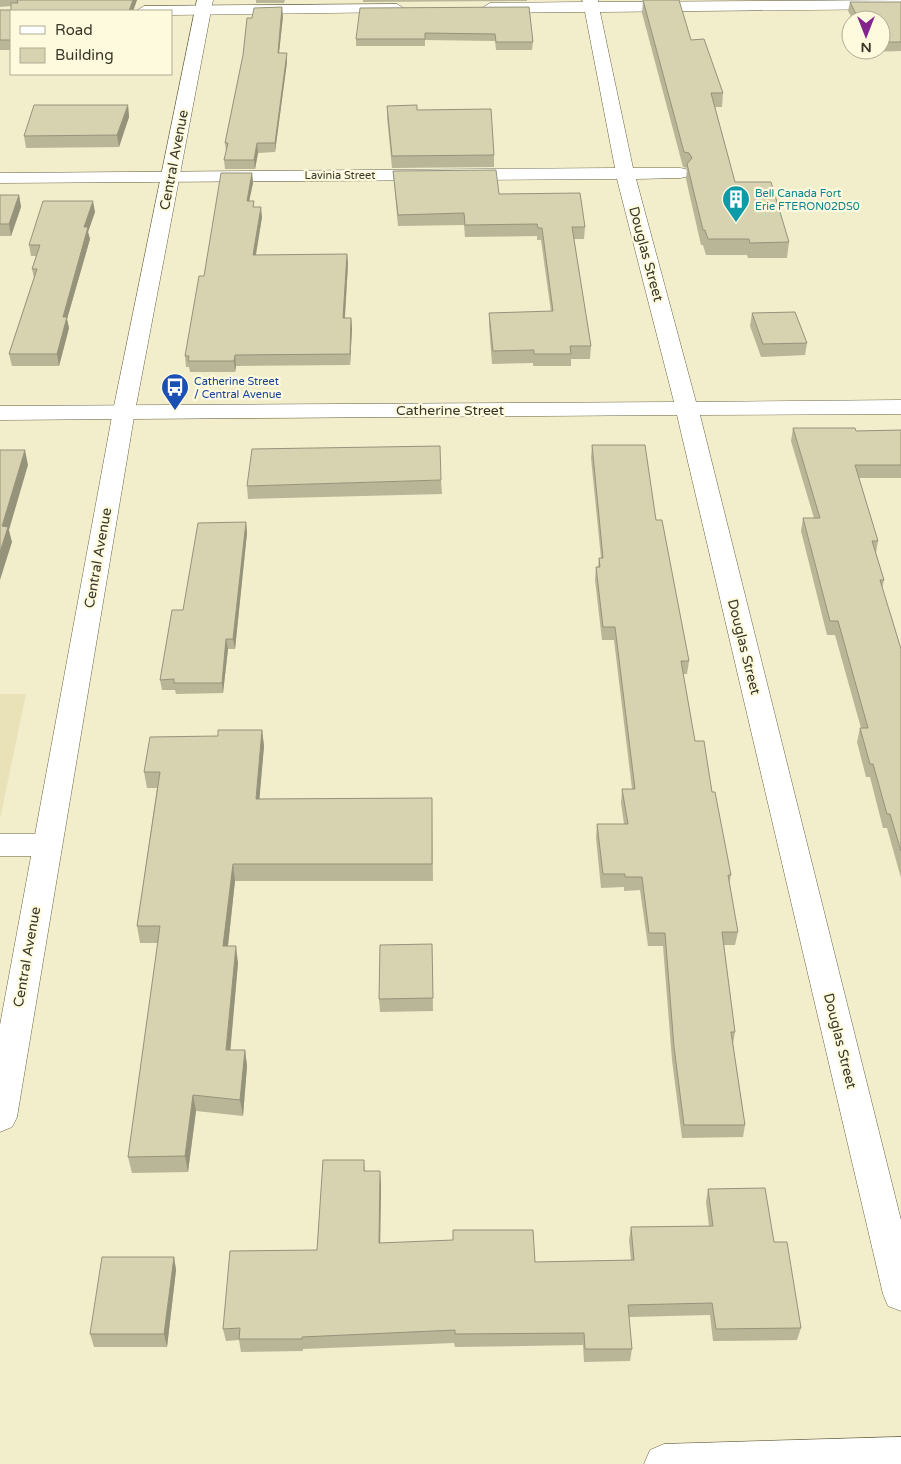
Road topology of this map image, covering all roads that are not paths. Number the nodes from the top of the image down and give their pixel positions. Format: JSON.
{"nodes":[{"id":1,"x":591,"y":3,"type":"edge"},
{"id":2,"x":901,"y":4,"type":"edge"},
{"id":3,"x":204,"y":5,"type":"edge"},
{"id":4,"x":472,"y":8,"type":"edge"},
{"id":5,"x":412,"y":9,"type":"edge"},
{"id":6,"x":154,"y":10,"type":"edge"},
{"id":7,"x":625,"y":173,"type":"junction"},
{"id":8,"x":680,"y":173,"type":"dead end"},
{"id":9,"x":172,"y":176,"type":"junction"},
{"id":10,"x":0,"y":178,"type":"edge"},
{"id":11,"x":901,"y":407,"type":"edge"},
{"id":12,"x":687,"y":409,"type":"junction"},
{"id":13,"x":124,"y":411,"type":"junction"},
{"id":14,"x":0,"y":414,"type":"edge"},
{"id":15,"x":46,"y":844,"type":"junction"},
{"id":16,"x":0,"y":845,"type":"edge"},
{"id":17,"x":6,"y":1041,"type":"edge"},
{"id":18,"x":0,"y":1117,"type":"edge"},
{"id":19,"x":901,"y":1294,"type":"edge"},
{"id":20,"x":901,"y":1457,"type":"edge"},
{"id":21,"x":664,"y":1464,"type":"edge"}],
"edges":[{"from":1,"to":2,"type":"street"},
{"from":1,"to":4,"type":"street"},
{"from":1,"to":7,"type":"street","name":"Douglas Street"},
{"from":3,"to":5,"type":"street"},
{"from":3,"to":6,"type":"street"},
{"from":3,"to":9,"type":"street","name":"Central Avenue"},
{"from":7,"to":8,"type":"street","name":"Lavinia Street"},
{"from":7,"to":9,"type":"street","name":"Lavinia Street"},
{"from":7,"to":12,"type":"street","name":"Douglas Street"},
{"from":9,"to":10,"type":"street","name":"Lavinia Street"},
{"from":9,"to":13,"type":"street","name":"Central Avenue"},
{"from":11,"to":12,"type":"street","name":"Catherine Street"},
{"from":12,"to":13,"type":"street","name":"Catherine Street"},
{"from":12,"to":19,"type":"street","name":"Douglas Street"},
{"from":13,"to":14,"type":"street","name":"Catherine Street"},
{"from":13,"to":15,"type":"street","name":"Central Avenue"},
{"from":15,"to":16,"type":"street"},
{"from":15,"to":17,"type":"street","name":"Central Avenue"},
{"from":17,"to":18,"type":"street","name":"Central Avenue"},
{"from":20,"to":21,"type":"street"}]}
